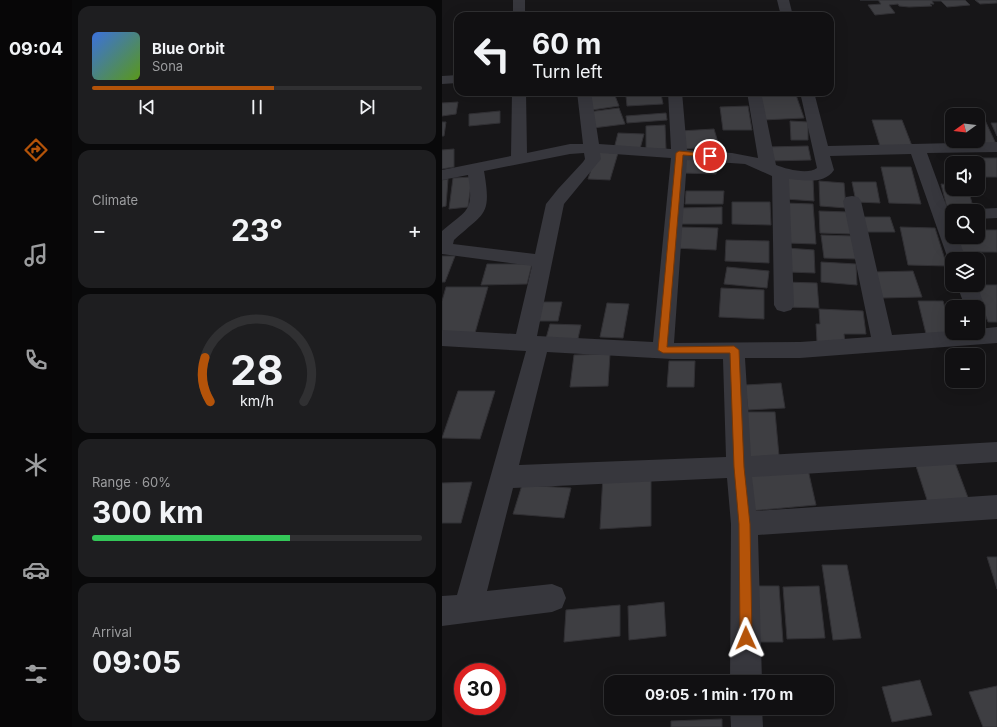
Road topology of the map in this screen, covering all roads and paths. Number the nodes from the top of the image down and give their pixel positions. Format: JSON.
{"nodes":[{"id":1,"x":519,"y":0,"type":"edge"},
{"id":2,"x":783,"y":0,"type":"edge"},
{"id":3,"x":519,"y":12,"type":"edge"},
{"id":4,"x":786,"y":12,"type":"edge"},
{"id":5,"x":454,"y":78,"type":"edge"},
{"id":6,"x":442,"y":80,"type":"edge"},
{"id":7,"x":519,"y":96,"type":"edge"},
{"id":8,"x":584,"y":96,"type":"edge"},
{"id":9,"x":675,"y":96,"type":"edge"},
{"id":10,"x":755,"y":96,"type":"edge"},
{"id":11,"x":808,"y":96,"type":"edge"},
{"id":12,"x":997,"y":147,"type":"edge"},
{"id":13,"x":590,"y":148,"type":"junction"},
{"id":14,"x":917,"y":149,"type":"junction"},
{"id":15,"x":822,"y":151,"type":"junction"},
{"id":16,"x":679,"y":153,"type":"junction"},
{"id":17,"x":519,"y":160,"type":"junction"},
{"id":18,"x":476,"y":170,"type":"junction"},
{"id":19,"x":774,"y":170,"type":"junction"},
{"id":20,"x":442,"y":175,"type":"edge"},
{"id":21,"x":852,"y":201,"type":"dead end"},
{"id":22,"x":945,"y":211,"type":"edge"},
{"id":23,"x":997,"y":213,"type":"edge"},
{"id":24,"x":985,"y":214,"type":"edge"},
{"id":25,"x":443,"y":247,"type":"edge"},
{"id":26,"x":543,"y":261,"type":"junction"},
{"id":27,"x":784,"y":305,"type":"dead end"},
{"id":28,"x":985,"y":326,"type":"edge"},
{"id":29,"x":991,"y":336,"type":"edge"},
{"id":30,"x":442,"y":338,"type":"edge"},
{"id":31,"x":532,"y":343,"type":"junction"},
{"id":32,"x":883,"y":344,"type":"junction"},
{"id":33,"x":663,"y":350,"type":"junction"},
{"id":34,"x":734,"y":350,"type":"junction"},
{"id":35,"x":997,"y":452,"type":"edge"},
{"id":36,"x":739,"y":467,"type":"junction"},
{"id":37,"x":503,"y":477,"type":"junction"},
{"id":38,"x":997,"y":507,"type":"edge"},
{"id":39,"x":744,"y":524,"type":"junction"},
{"id":40,"x":552,"y":598,"type":"dead end"},
{"id":41,"x":455,"y":610,"type":"edge"},
{"id":42,"x":746,"y":675,"type":"edge"},
{"id":43,"x":746,"y":715,"type":"edge"},
{"id":44,"x":747,"y":727,"type":"edge"}],
"edges":[{"from":1,"to":3,"type":"street"},
{"from":2,"to":4,"type":"street"},
{"from":5,"to":6,"type":"street"},
{"from":7,"to":17,"type":"street"},
{"from":8,"to":13,"type":"street"},
{"from":9,"to":16,"type":"street"},
{"from":10,"to":19,"type":"street"},
{"from":11,"to":15,"type":"street"},
{"from":12,"to":14,"type":"street"},
{"from":13,"to":16,"type":"street"},
{"from":13,"to":17,"type":"street"},
{"from":13,"to":26,"type":"street"},
{"from":14,"to":15,"type":"street"},
{"from":14,"to":22,"type":"street"},
{"from":15,"to":19,"type":"street"},
{"from":16,"to":19,"type":"street"},
{"from":16,"to":33,"type":"street"},
{"from":17,"to":18,"type":"street"},
{"from":18,"to":20,"type":"street"},
{"from":18,"to":25,"type":"street"},
{"from":19,"to":27,"type":"street"},
{"from":21,"to":32,"type":"street"},
{"from":23,"to":24,"type":"street"},
{"from":25,"to":26,"type":"street"},
{"from":26,"to":31,"type":"street"},
{"from":28,"to":29,"type":"street"},
{"from":29,"to":32,"type":"street"},
{"from":30,"to":31,"type":"street"},
{"from":31,"to":33,"type":"street"},
{"from":31,"to":37,"type":"street"},
{"from":32,"to":34,"type":"street"},
{"from":33,"to":34,"type":"street"},
{"from":34,"to":36,"type":"street"},
{"from":35,"to":36,"type":"street"},
{"from":36,"to":37,"type":"street"},
{"from":36,"to":39,"type":"street"},
{"from":37,"to":41,"type":"street"},
{"from":38,"to":39,"type":"street"},
{"from":39,"to":42,"type":"street"},
{"from":40,"to":41,"type":"street"},
{"from":43,"to":44,"type":"street"}]}
